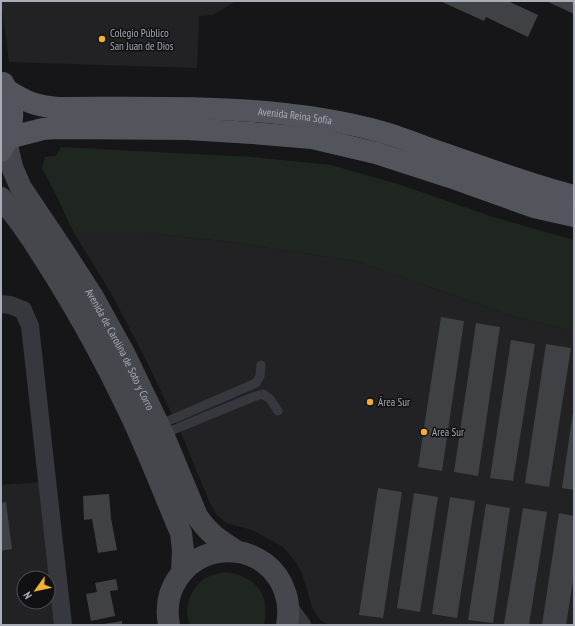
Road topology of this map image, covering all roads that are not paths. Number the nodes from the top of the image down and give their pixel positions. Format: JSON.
{"nodes":[{"id":1,"x":4,"y":86,"type":"edge"},
{"id":2,"x":5,"y":143,"type":"edge"},
{"id":3,"x":574,"y":196,"type":"edge"},
{"id":4,"x":1,"y":198,"type":"edge"},
{"id":5,"x":574,"y":216,"type":"edge"},
{"id":6,"x":1,"y":304,"type":"edge"},
{"id":7,"x":261,"y":366,"type":"dead end"},
{"id":8,"x":278,"y":411,"type":"dead end"},
{"id":9,"x":161,"y":430,"type":"junction"},
{"id":10,"x":238,"y":552,"type":"junction"},
{"id":11,"x":182,"y":571,"type":"junction"},
{"id":12,"x":288,"y":616,"type":"edge"},
{"id":13,"x":64,"y":625,"type":"edge"},
{"id":14,"x":169,"y":625,"type":"edge"},
{"id":15,"x":302,"y":625,"type":"edge"}],
"edges":[{"from":1,"to":2,"type":"main road","name":"Avenida Reina Sofía"},
{"from":1,"to":3,"type":"main road","name":"Avenida Reina Sofía"},
{"from":2,"to":5,"type":"main road","name":"Avenida Reina Sofía"},
{"from":2,"to":9,"type":"street","name":"Avenida de Carolina de Soto y Corro"},
{"from":4,"to":11,"type":"street","name":"Avenida de Carolina de Soto y Corro"},
{"from":6,"to":13,"type":"street"},
{"from":7,"to":9,"type":"lane"},
{"from":8,"to":9,"type":"lane"},
{"from":9,"to":10,"type":"street","name":"Avenida de Carolina de Soto y Corro"},
{"from":10,"to":11,"type":"street"},
{"from":10,"to":12,"type":"street"},
{"from":11,"to":14,"type":"street"},
{"from":12,"to":15,"type":"street"}]}
